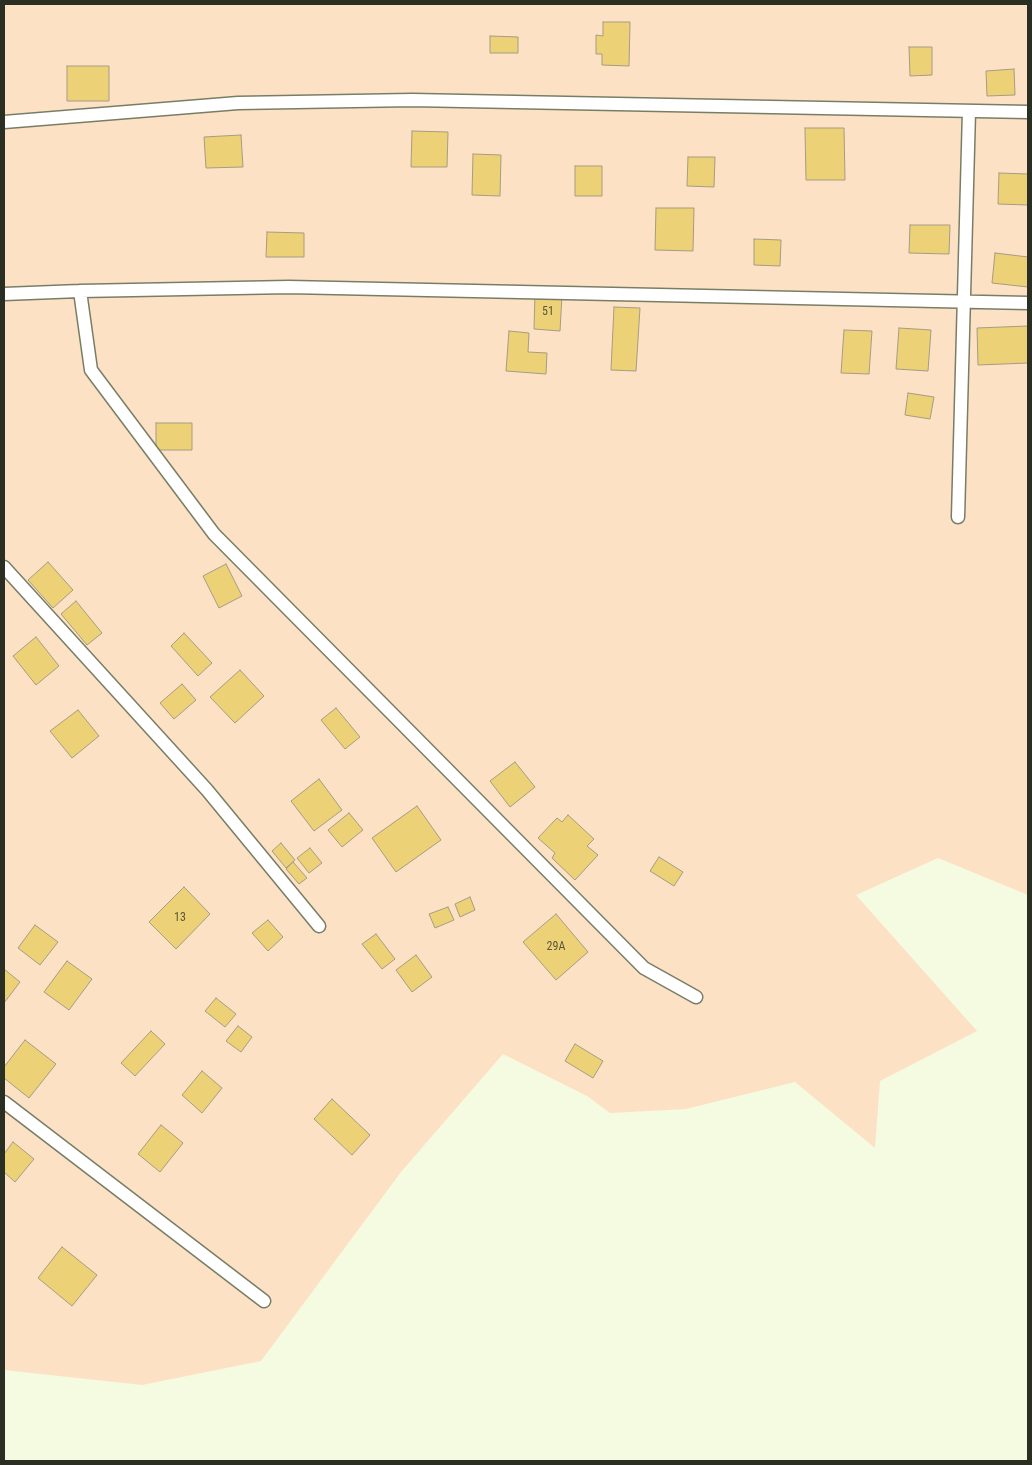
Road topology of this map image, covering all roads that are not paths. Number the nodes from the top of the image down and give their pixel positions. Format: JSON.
{"nodes":[{"id":1,"x":968,"y":111,"type":"junction"},
{"id":2,"x":1028,"y":112,"type":"edge"},
{"id":3,"x":4,"y":122,"type":"edge"},
{"id":4,"x":80,"y":291,"type":"junction"},
{"id":5,"x":4,"y":294,"type":"edge"},
{"id":6,"x":963,"y":301,"type":"junction"},
{"id":7,"x":1028,"y":303,"type":"edge"},
{"id":8,"x":958,"y":518,"type":"dead end"},
{"id":9,"x":4,"y":567,"type":"edge"},
{"id":10,"x":320,"y":926,"type":"dead end"},
{"id":11,"x":696,"y":997,"type":"dead end"},
{"id":12,"x":4,"y":1102,"type":"edge"},
{"id":13,"x":264,"y":1301,"type":"dead end"}],
"edges":[{"from":1,"to":2,"type":"lane"},
{"from":1,"to":3,"type":"lane"},
{"from":1,"to":6,"type":"lane"},
{"from":4,"to":5,"type":"lane"},
{"from":4,"to":6,"type":"lane"},
{"from":4,"to":11,"type":"lane"},
{"from":6,"to":7,"type":"lane"},
{"from":6,"to":8,"type":"lane"},
{"from":9,"to":10,"type":"lane"},
{"from":12,"to":13,"type":"lane"}]}
